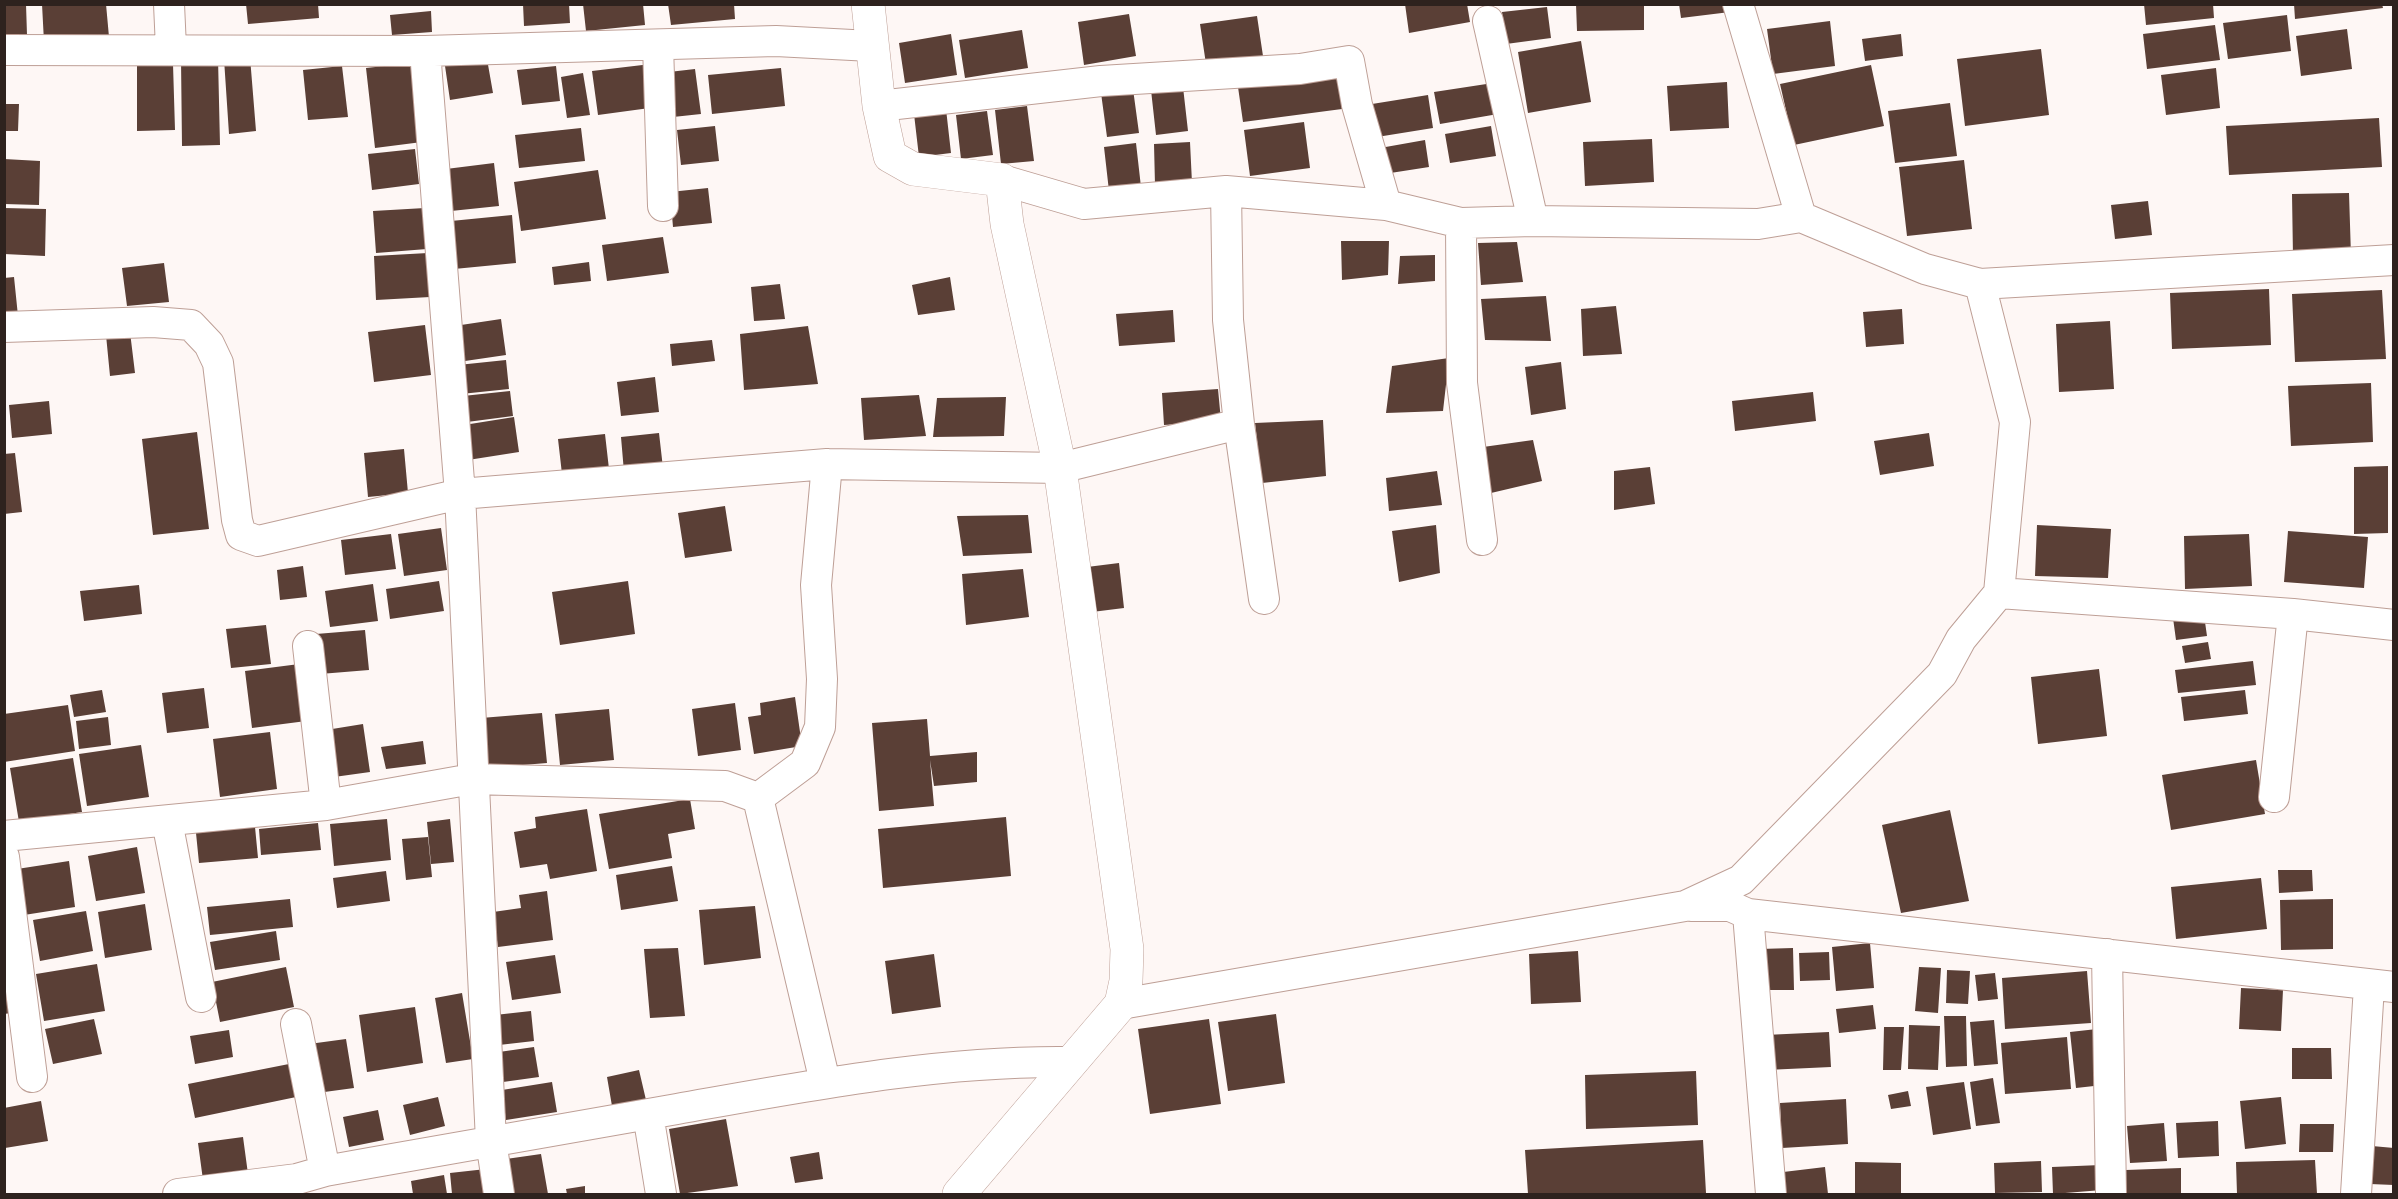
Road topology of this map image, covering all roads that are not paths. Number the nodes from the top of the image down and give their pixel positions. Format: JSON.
{"nodes":[{"id":1,"x":169,"y":4,"type":"edge"},
{"id":2,"x":868,"y":4,"type":"edge"},
{"id":3,"x":1738,"y":4,"type":"edge"},
{"id":4,"x":1488,"y":21,"type":"dead end"},
{"id":5,"x":658,"y":45,"type":"junction"},
{"id":6,"x":871,"y":46,"type":"junction"},
{"id":7,"x":171,"y":48,"type":"junction"},
{"id":8,"x":4,"y":50,"type":"edge"},
{"id":9,"x":425,"y":51,"type":"junction"},
{"id":10,"x":879,"y":106,"type":"junction"},
{"id":11,"x":1002,"y":180,"type":"junction"},
{"id":12,"x":1226,"y":191,"type":"junction"},
{"id":13,"x":1386,"y":205,"type":"junction"},
{"id":14,"x":663,"y":206,"type":"dead end"},
{"id":15,"x":1801,"y":217,"type":"junction"},
{"id":16,"x":1533,"y":221,"type":"junction"},
{"id":17,"x":1461,"y":223,"type":"junction"},
{"id":18,"x":2394,"y":260,"type":"edge"},
{"id":19,"x":1980,"y":284,"type":"junction"},
{"id":20,"x":4,"y":327,"type":"edge"},
{"id":21,"x":1239,"y":424,"type":"junction"},
{"id":22,"x":827,"y":464,"type":"junction"},
{"id":23,"x":1060,"y":468,"type":"junction"},
{"id":24,"x":460,"y":494,"type":"junction"},
{"id":25,"x":1482,"y":540,"type":"dead end"},
{"id":26,"x":1999,"y":593,"type":"junction"},
{"id":27,"x":1264,"y":599,"type":"dead end"},
{"id":28,"x":2293,"y":614,"type":"junction"},
{"id":29,"x":2394,"y":625,"type":"edge"},
{"id":30,"x":308,"y":646,"type":"dead end"},
{"id":31,"x":472,"y":779,"type":"junction"},
{"id":32,"x":2274,"y":797,"type":"dead end"},
{"id":33,"x":758,"y":798,"type":"junction"},
{"id":34,"x":327,"y":805,"type":"junction"},
{"id":35,"x":167,"y":821,"type":"junction"},
{"id":36,"x":4,"y":836,"type":"edge"},
{"id":37,"x":4,"y":857,"type":"edge"},
{"id":38,"x":1686,"y":906,"type":"junction"},
{"id":39,"x":1748,"y":914,"type":"junction"},
{"id":40,"x":2107,"y":954,"type":"junction"},
{"id":41,"x":2381,"y":986,"type":"edge"},
{"id":42,"x":201,"y":997,"type":"dead end"},
{"id":43,"x":1120,"y":1004,"type":"junction"},
{"id":44,"x":297,"y":1024,"type":"dead end"},
{"id":45,"x":1072,"y":1062,"type":"junction"},
{"id":46,"x":32,"y":1077,"type":"dead end"},
{"id":47,"x":825,"y":1082,"type":"junction"},
{"id":48,"x":648,"y":1114,"type":"junction"},
{"id":49,"x":491,"y":1141,"type":"junction"},
{"id":50,"x":307,"y":1181,"type":"edge"},
{"id":51,"x":178,"y":1194,"type":"edge"},
{"id":52,"x":499,"y":1194,"type":"edge"},
{"id":53,"x":661,"y":1194,"type":"edge"},
{"id":54,"x":959,"y":1194,"type":"edge"},
{"id":55,"x":1771,"y":1194,"type":"edge"},
{"id":56,"x":2111,"y":1194,"type":"edge"},
{"id":57,"x":2356,"y":1194,"type":"edge"}],
"edges":[{"from":1,"to":7,"type":"street"},
{"from":2,"to":6,"type":"street"},
{"from":3,"to":15,"type":"street"},
{"from":4,"to":16,"type":"street"},
{"from":5,"to":6,"type":"street"},
{"from":5,"to":9,"type":"street"},
{"from":5,"to":14,"type":"street"},
{"from":6,"to":10,"type":"street"},
{"from":7,"to":8,"type":"street"},
{"from":7,"to":9,"type":"street"},
{"from":9,"to":24,"type":"street"},
{"from":10,"to":11,"type":"street"},
{"from":10,"to":13,"type":"street"},
{"from":11,"to":12,"type":"street"},
{"from":11,"to":23,"type":"street"},
{"from":12,"to":13,"type":"street"},
{"from":12,"to":21,"type":"street"},
{"from":13,"to":17,"type":"street"},
{"from":15,"to":16,"type":"street"},
{"from":15,"to":19,"type":"street"},
{"from":16,"to":17,"type":"street"},
{"from":17,"to":25,"type":"street"},
{"from":18,"to":19,"type":"street"},
{"from":19,"to":26,"type":"street"},
{"from":20,"to":24,"type":"street"},
{"from":21,"to":23,"type":"street"},
{"from":21,"to":27,"type":"street"},
{"from":22,"to":23,"type":"street"},
{"from":22,"to":24,"type":"street"},
{"from":22,"to":33,"type":"street"},
{"from":23,"to":43,"type":"street"},
{"from":24,"to":31,"type":"street"},
{"from":26,"to":28,"type":"street"},
{"from":26,"to":38,"type":"street"},
{"from":28,"to":29,"type":"street"},
{"from":28,"to":32,"type":"street"},
{"from":30,"to":34,"type":"street"},
{"from":31,"to":33,"type":"street"},
{"from":31,"to":34,"type":"street"},
{"from":31,"to":49,"type":"street"},
{"from":33,"to":47,"type":"street"},
{"from":34,"to":35,"type":"street"},
{"from":35,"to":36,"type":"street"},
{"from":35,"to":42,"type":"street"},
{"from":37,"to":46,"type":"street"},
{"from":38,"to":39,"type":"street"},
{"from":38,"to":43,"type":"street"},
{"from":39,"to":40,"type":"street"},
{"from":39,"to":55,"type":"street"},
{"from":40,"to":41,"type":"street"},
{"from":40,"to":56,"type":"street"},
{"from":41,"to":57,"type":"street"},
{"from":43,"to":45,"type":"street"},
{"from":44,"to":50,"type":"street"},
{"from":45,"to":47,"type":"street"},
{"from":45,"to":54,"type":"street"},
{"from":47,"to":48,"type":"street"},
{"from":48,"to":49,"type":"street"},
{"from":48,"to":53,"type":"street"},
{"from":49,"to":50,"type":"street"},
{"from":49,"to":52,"type":"street"},
{"from":50,"to":51,"type":"street"}]}
